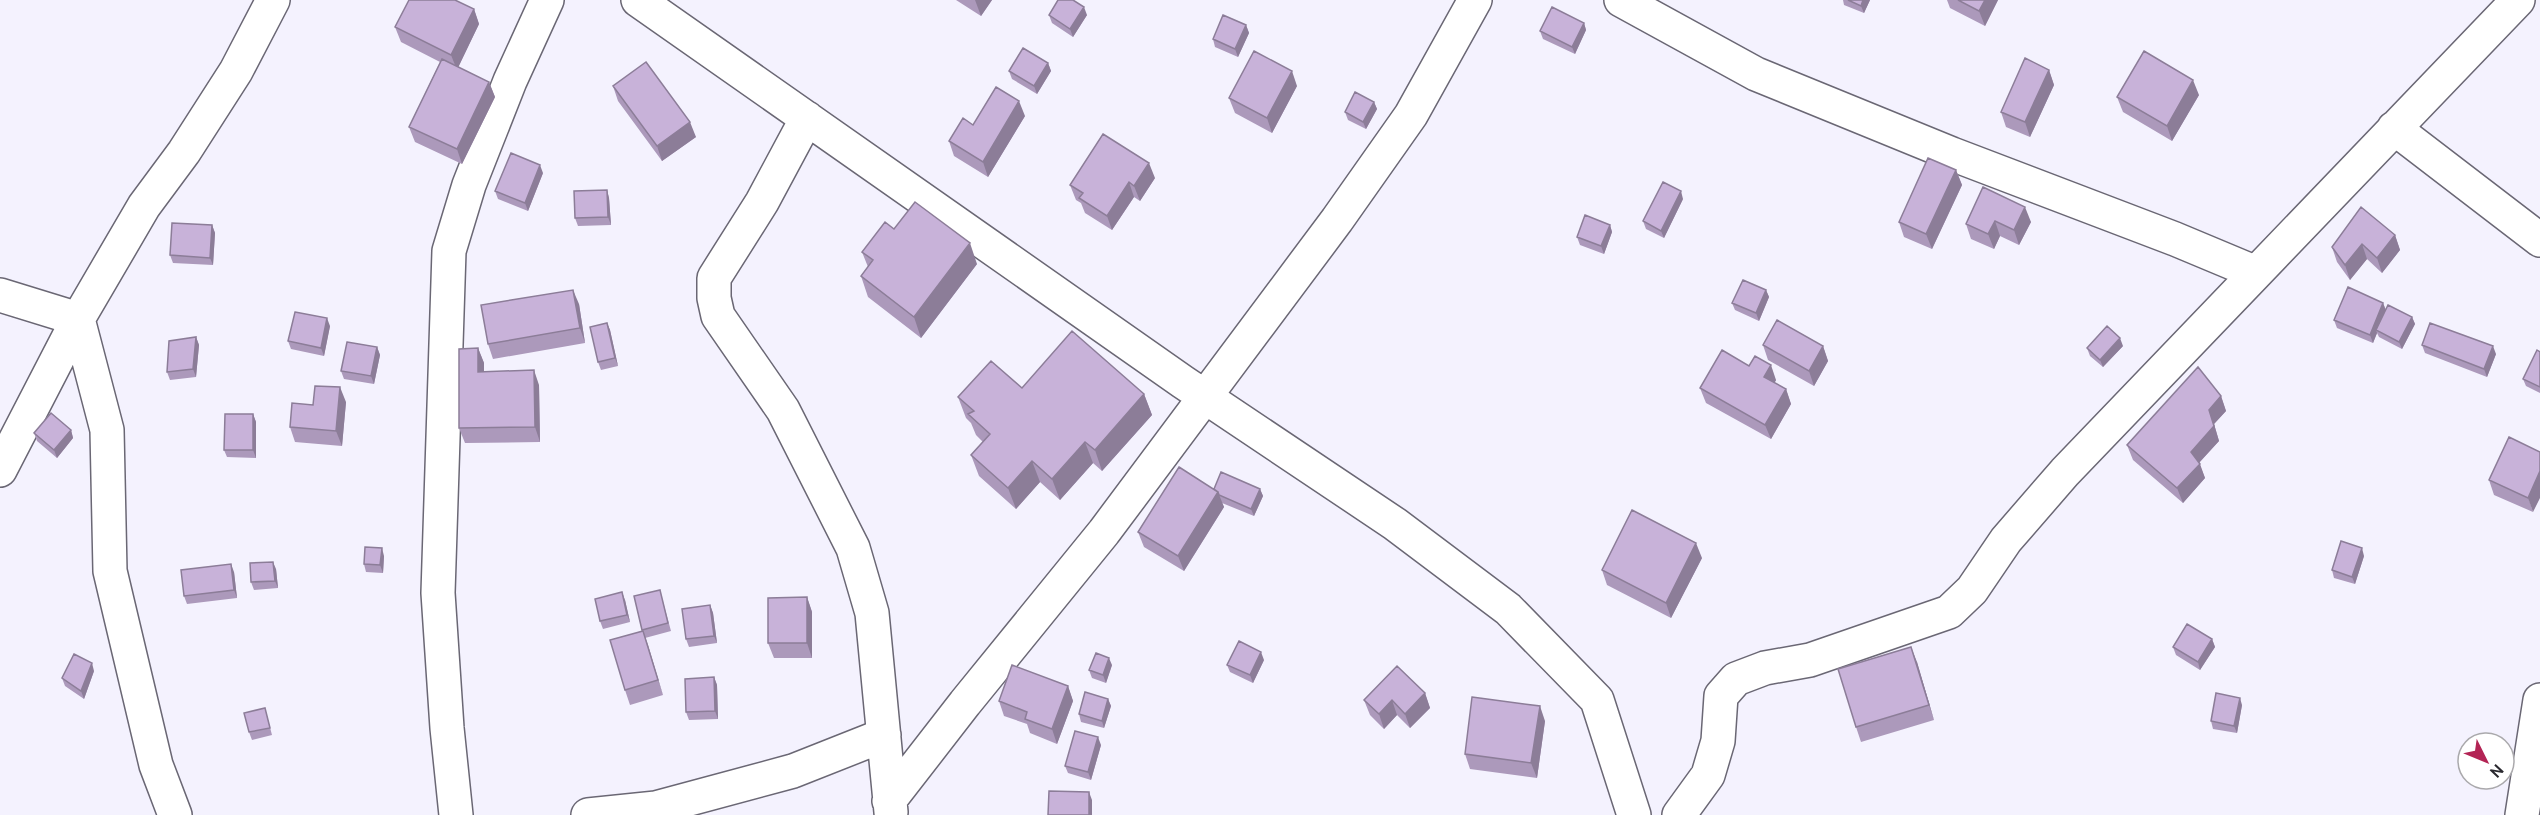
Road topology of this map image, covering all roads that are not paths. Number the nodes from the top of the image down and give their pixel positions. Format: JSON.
{"nodes":[{"id":1,"x":273,"y":0,"type":"edge"},
{"id":2,"x":547,"y":0,"type":"edge"},
{"id":3,"x":638,"y":0,"type":"edge"},
{"id":4,"x":1475,"y":0,"type":"edge"},
{"id":5,"x":1621,"y":0,"type":"edge"},
{"id":6,"x":2518,"y":0,"type":"edge"},
{"id":7,"x":807,"y":118,"type":"junction"},
{"id":8,"x":2394,"y":128,"type":"junction"},
{"id":9,"x":2540,"y":240,"type":"edge"},
{"id":10,"x":2254,"y":272,"type":"junction"},
{"id":11,"x":0,"y":295,"type":"edge"},
{"id":12,"x":78,"y":319,"type":"junction"},
{"id":13,"x":1204,"y":397,"type":"junction"},
{"id":14,"x":0,"y":470,"type":"edge"},
{"id":15,"x":2540,"y":700,"type":"edge"},
{"id":16,"x":884,"y":735,"type":"junction"},
{"id":17,"x":890,"y":808,"type":"edge"},
{"id":18,"x":175,"y":815,"type":"edge"},
{"id":19,"x":456,"y":815,"type":"edge"},
{"id":20,"x":588,"y":815,"type":"edge"},
{"id":21,"x":1634,"y":815,"type":"edge"},
{"id":22,"x":1679,"y":815,"type":"edge"},
{"id":23,"x":2522,"y":815,"type":"edge"}],
"edges":[{"from":1,"to":12,"type":"street"},
{"from":2,"to":19,"type":"street"},
{"from":3,"to":7,"type":"street"},
{"from":4,"to":13,"type":"street"},
{"from":5,"to":10,"type":"street"},
{"from":6,"to":8,"type":"street"},
{"from":7,"to":13,"type":"street"},
{"from":7,"to":16,"type":"street"},
{"from":8,"to":9,"type":"street"},
{"from":8,"to":10,"type":"street"},
{"from":10,"to":22,"type":"street"},
{"from":11,"to":12,"type":"street"},
{"from":12,"to":14,"type":"street"},
{"from":12,"to":18,"type":"street"},
{"from":13,"to":17,"type":"street"},
{"from":13,"to":21,"type":"street"},
{"from":15,"to":23,"type":"street"},
{"from":16,"to":17,"type":"street"},
{"from":16,"to":20,"type":"street"}]}
